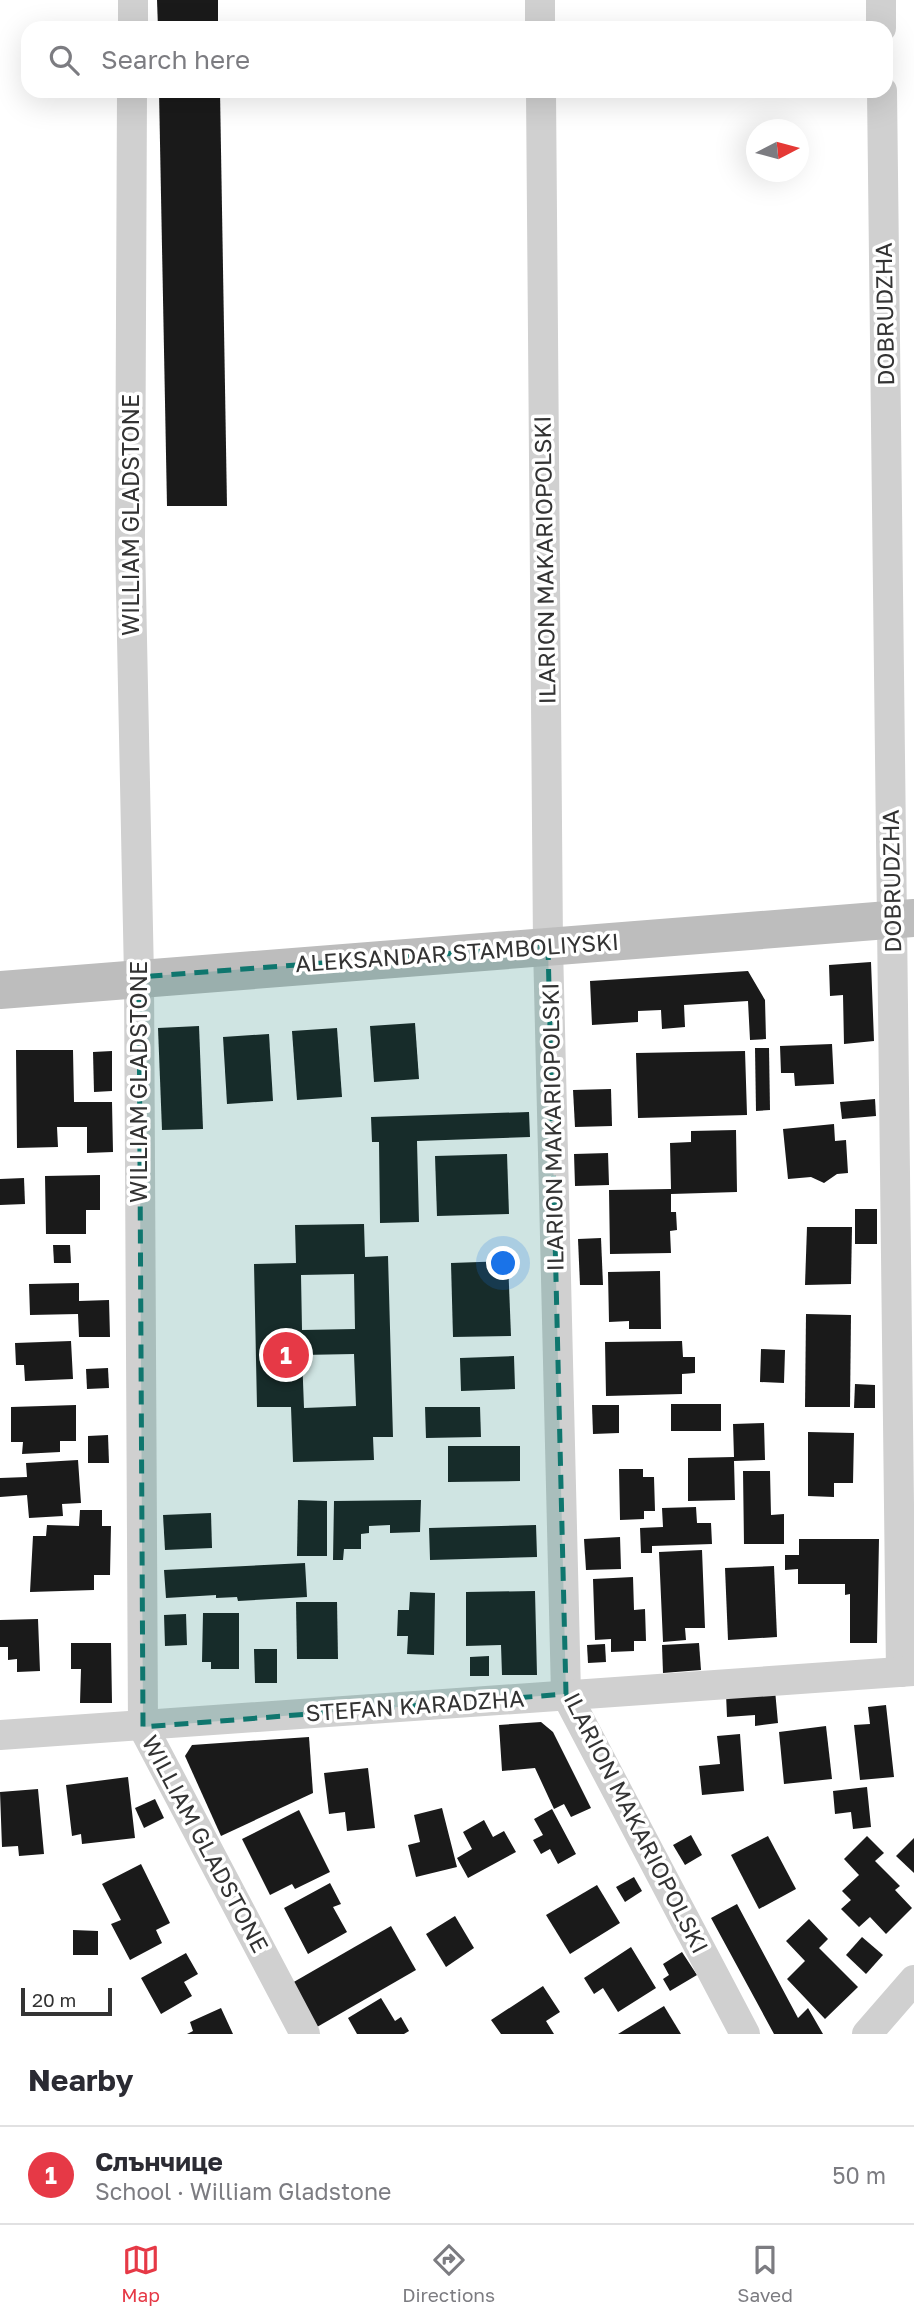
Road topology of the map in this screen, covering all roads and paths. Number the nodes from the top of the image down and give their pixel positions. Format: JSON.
{"nodes":[{"id":1,"x":133,"y":0,"type":"edge"},
{"id":2,"x":540,"y":0,"type":"edge"},
{"id":3,"x":881,"y":0,"type":"edge"},
{"id":4,"x":133,"y":21,"type":"edge"},
{"id":5,"x":540,"y":21,"type":"edge"},
{"id":6,"x":881,"y":21,"type":"edge"},
{"id":7,"x":132,"y":98,"type":"edge"},
{"id":8,"x":541,"y":98,"type":"edge"},
{"id":9,"x":882,"y":98,"type":"edge"},
{"id":10,"x":903,"y":919,"type":"edge"},
{"id":11,"x":548,"y":946,"type":"junction"},
{"id":12,"x":139,"y":977,"type":"junction"},
{"id":13,"x":0,"y":990,"type":"edge"},
{"id":14,"x":908,"y":1671,"type":"edge"},
{"id":15,"x":566,"y":1694,"type":"junction"},
{"id":16,"x":143,"y":1727,"type":"junction"},
{"id":17,"x":0,"y":1735,"type":"edge"},
{"id":18,"x":914,"y":1980,"type":"edge"},
{"id":19,"x":304,"y":2034,"type":"edge"},
{"id":20,"x":746,"y":2034,"type":"edge"},
{"id":21,"x":867,"y":2034,"type":"edge"}],
"edges":[{"from":1,"to":4,"type":"street"},
{"from":2,"to":5,"type":"street"},
{"from":3,"to":6,"type":"street"},
{"from":7,"to":12,"type":"street","name":"WILLIAM GLADSTONE"},
{"from":8,"to":11,"type":"street","name":"ILARION MAKARIOPOLSKI"},
{"from":9,"to":10,"type":"street","name":"DOBRUDZHA"},
{"from":10,"to":11,"type":"main road","name":"ALEKSANDAR STAMBOLIYSKI"},
{"from":10,"to":14,"type":"street","name":"DOBRUDZHA"},
{"from":11,"to":12,"type":"main road","name":"ALEKSANDAR STAMBOLIYSKI"},
{"from":11,"to":15,"type":"street","name":"ILARION MAKARIOPOLSKI"},
{"from":12,"to":13,"type":"main road","name":"ALEKSANDAR STAMBOLIYSKI"},
{"from":12,"to":16,"type":"street","name":"WILLIAM GLADSTONE"},
{"from":14,"to":15,"type":"street","name":"STEFAN KARADZHA"},
{"from":15,"to":16,"type":"street","name":"STEFAN KARADZHA"},
{"from":15,"to":20,"type":"street","name":"ILARION MAKARIOPOLSKI"},
{"from":16,"to":17,"type":"street","name":"STEFAN KARADZHA"},
{"from":16,"to":19,"type":"street","name":"WILLIAM GLADSTONE"},
{"from":18,"to":21,"type":"street"}]}
